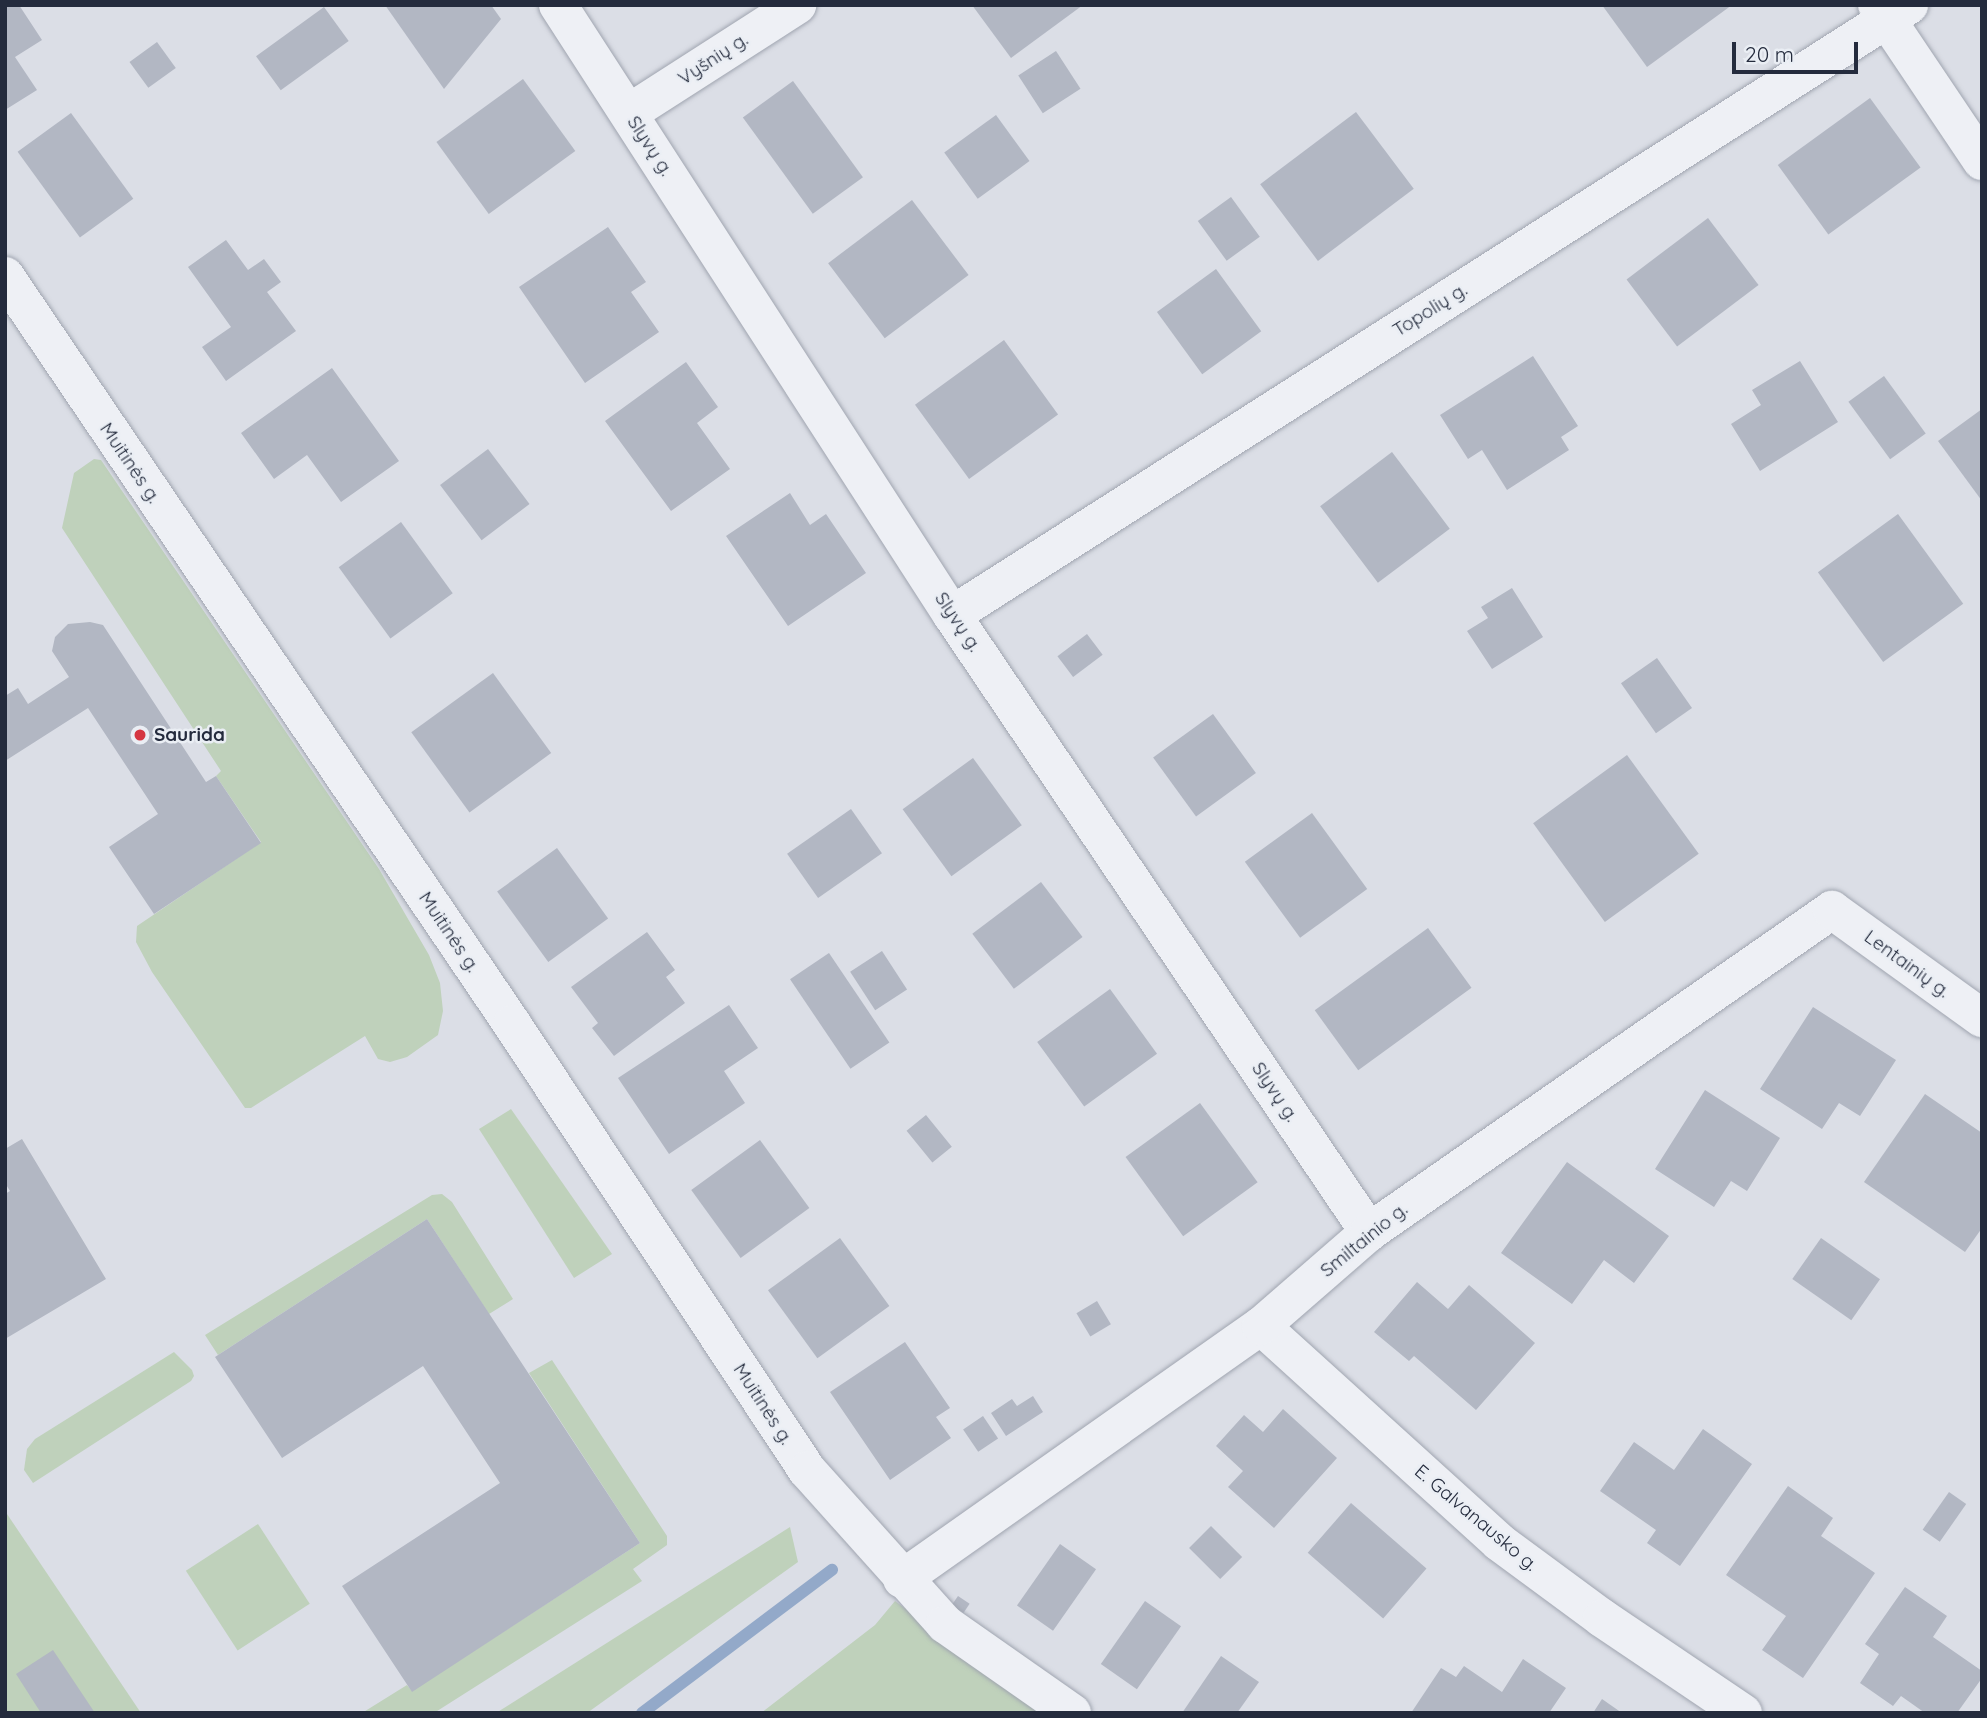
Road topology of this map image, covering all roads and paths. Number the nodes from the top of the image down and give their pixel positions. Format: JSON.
{"nodes":[{"id":1,"x":558,"y":5,"type":"edge"},
{"id":2,"x":797,"y":5,"type":"edge"},
{"id":3,"x":1891,"y":10,"type":"edge"},
{"id":4,"x":629,"y":113,"type":"junction"},
{"id":5,"x":1982,"y":161,"type":"edge"},
{"id":6,"x":5,"y":276,"type":"edge"},
{"id":7,"x":952,"y":615,"type":"junction"},
{"id":8,"x":1832,"y":911,"type":"joint"},
{"id":9,"x":1982,"y":1018,"type":"edge"},
{"id":10,"x":1369,"y":1232,"type":"junction"},
{"id":11,"x":1261,"y":1326,"type":"junction"},
{"id":12,"x":902,"y":1579,"type":"junction"},
{"id":13,"x":1072,"y":1713,"type":"edge"},
{"id":14,"x":1743,"y":1713,"type":"edge"}],
"edges":[{"from":1,"to":4,"type":"street","name":"Slyvų g."},
{"from":2,"to":4,"type":"street","name":"Vyšnių g."},
{"from":3,"to":5,"type":"street"},
{"from":3,"to":7,"type":"street","name":"Topolių g."},
{"from":4,"to":7,"type":"street","name":"Slyvų g."},
{"from":6,"to":12,"type":"street","name":"Muitinės g."},
{"from":7,"to":10,"type":"street","name":"Slyvų g."},
{"from":8,"to":9,"type":"street","name":"Lentainių g."},
{"from":8,"to":10,"type":"street","name":"Smiltainio g."},
{"from":10,"to":11,"type":"street","name":"Smiltainio g."},
{"from":11,"to":12,"type":"street","name":"Smiltainio g."},
{"from":11,"to":14,"type":"street","name":"E. Galvanausko g."},
{"from":12,"to":13,"type":"street","name":"Muitinės g."}]}
